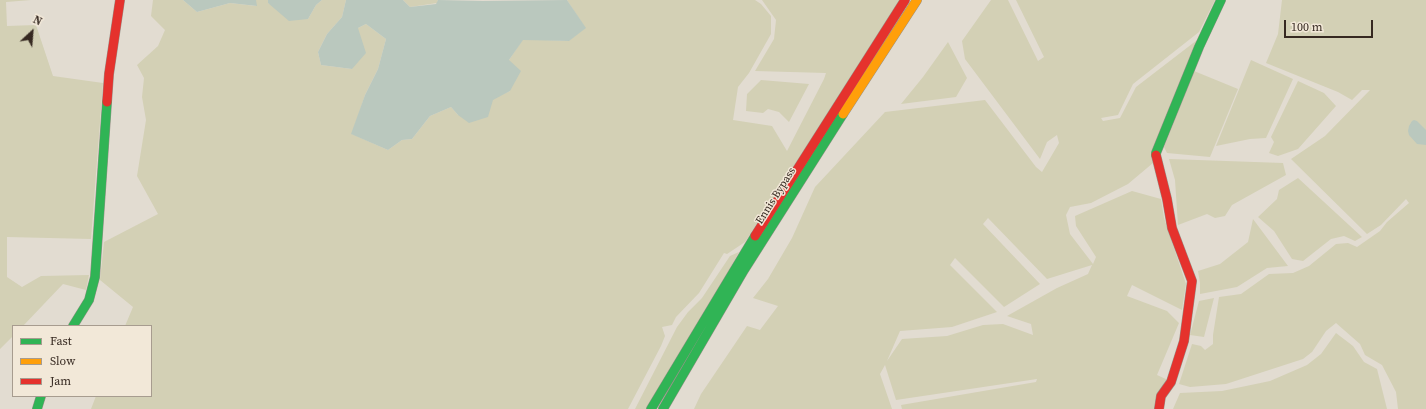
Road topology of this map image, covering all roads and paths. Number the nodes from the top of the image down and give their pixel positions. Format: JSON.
{"nodes":[{"id":1,"x":120,"y":0,"type":"edge"},
{"id":2,"x":905,"y":0,"type":"edge"},
{"id":3,"x":917,"y":0,"type":"edge"},
{"id":4,"x":1221,"y":0,"type":"edge"},
{"id":5,"x":74,"y":325,"type":"edge"},
{"id":6,"x":41,"y":397,"type":"edge"},
{"id":7,"x":37,"y":409,"type":"edge"},
{"id":8,"x":651,"y":409,"type":"edge"},
{"id":9,"x":663,"y":409,"type":"edge"},
{"id":10,"x":1158,"y":409,"type":"edge"}],
"edges":[{"from":1,"to":5,"type":"main road"},
{"from":2,"to":8,"type":"main road","name":"Ennis Bypass"},
{"from":3,"to":9,"type":"main road","name":"Ennis Bypass"},
{"from":4,"to":10,"type":"main road"},
{"from":6,"to":7,"type":"main road"}]}
